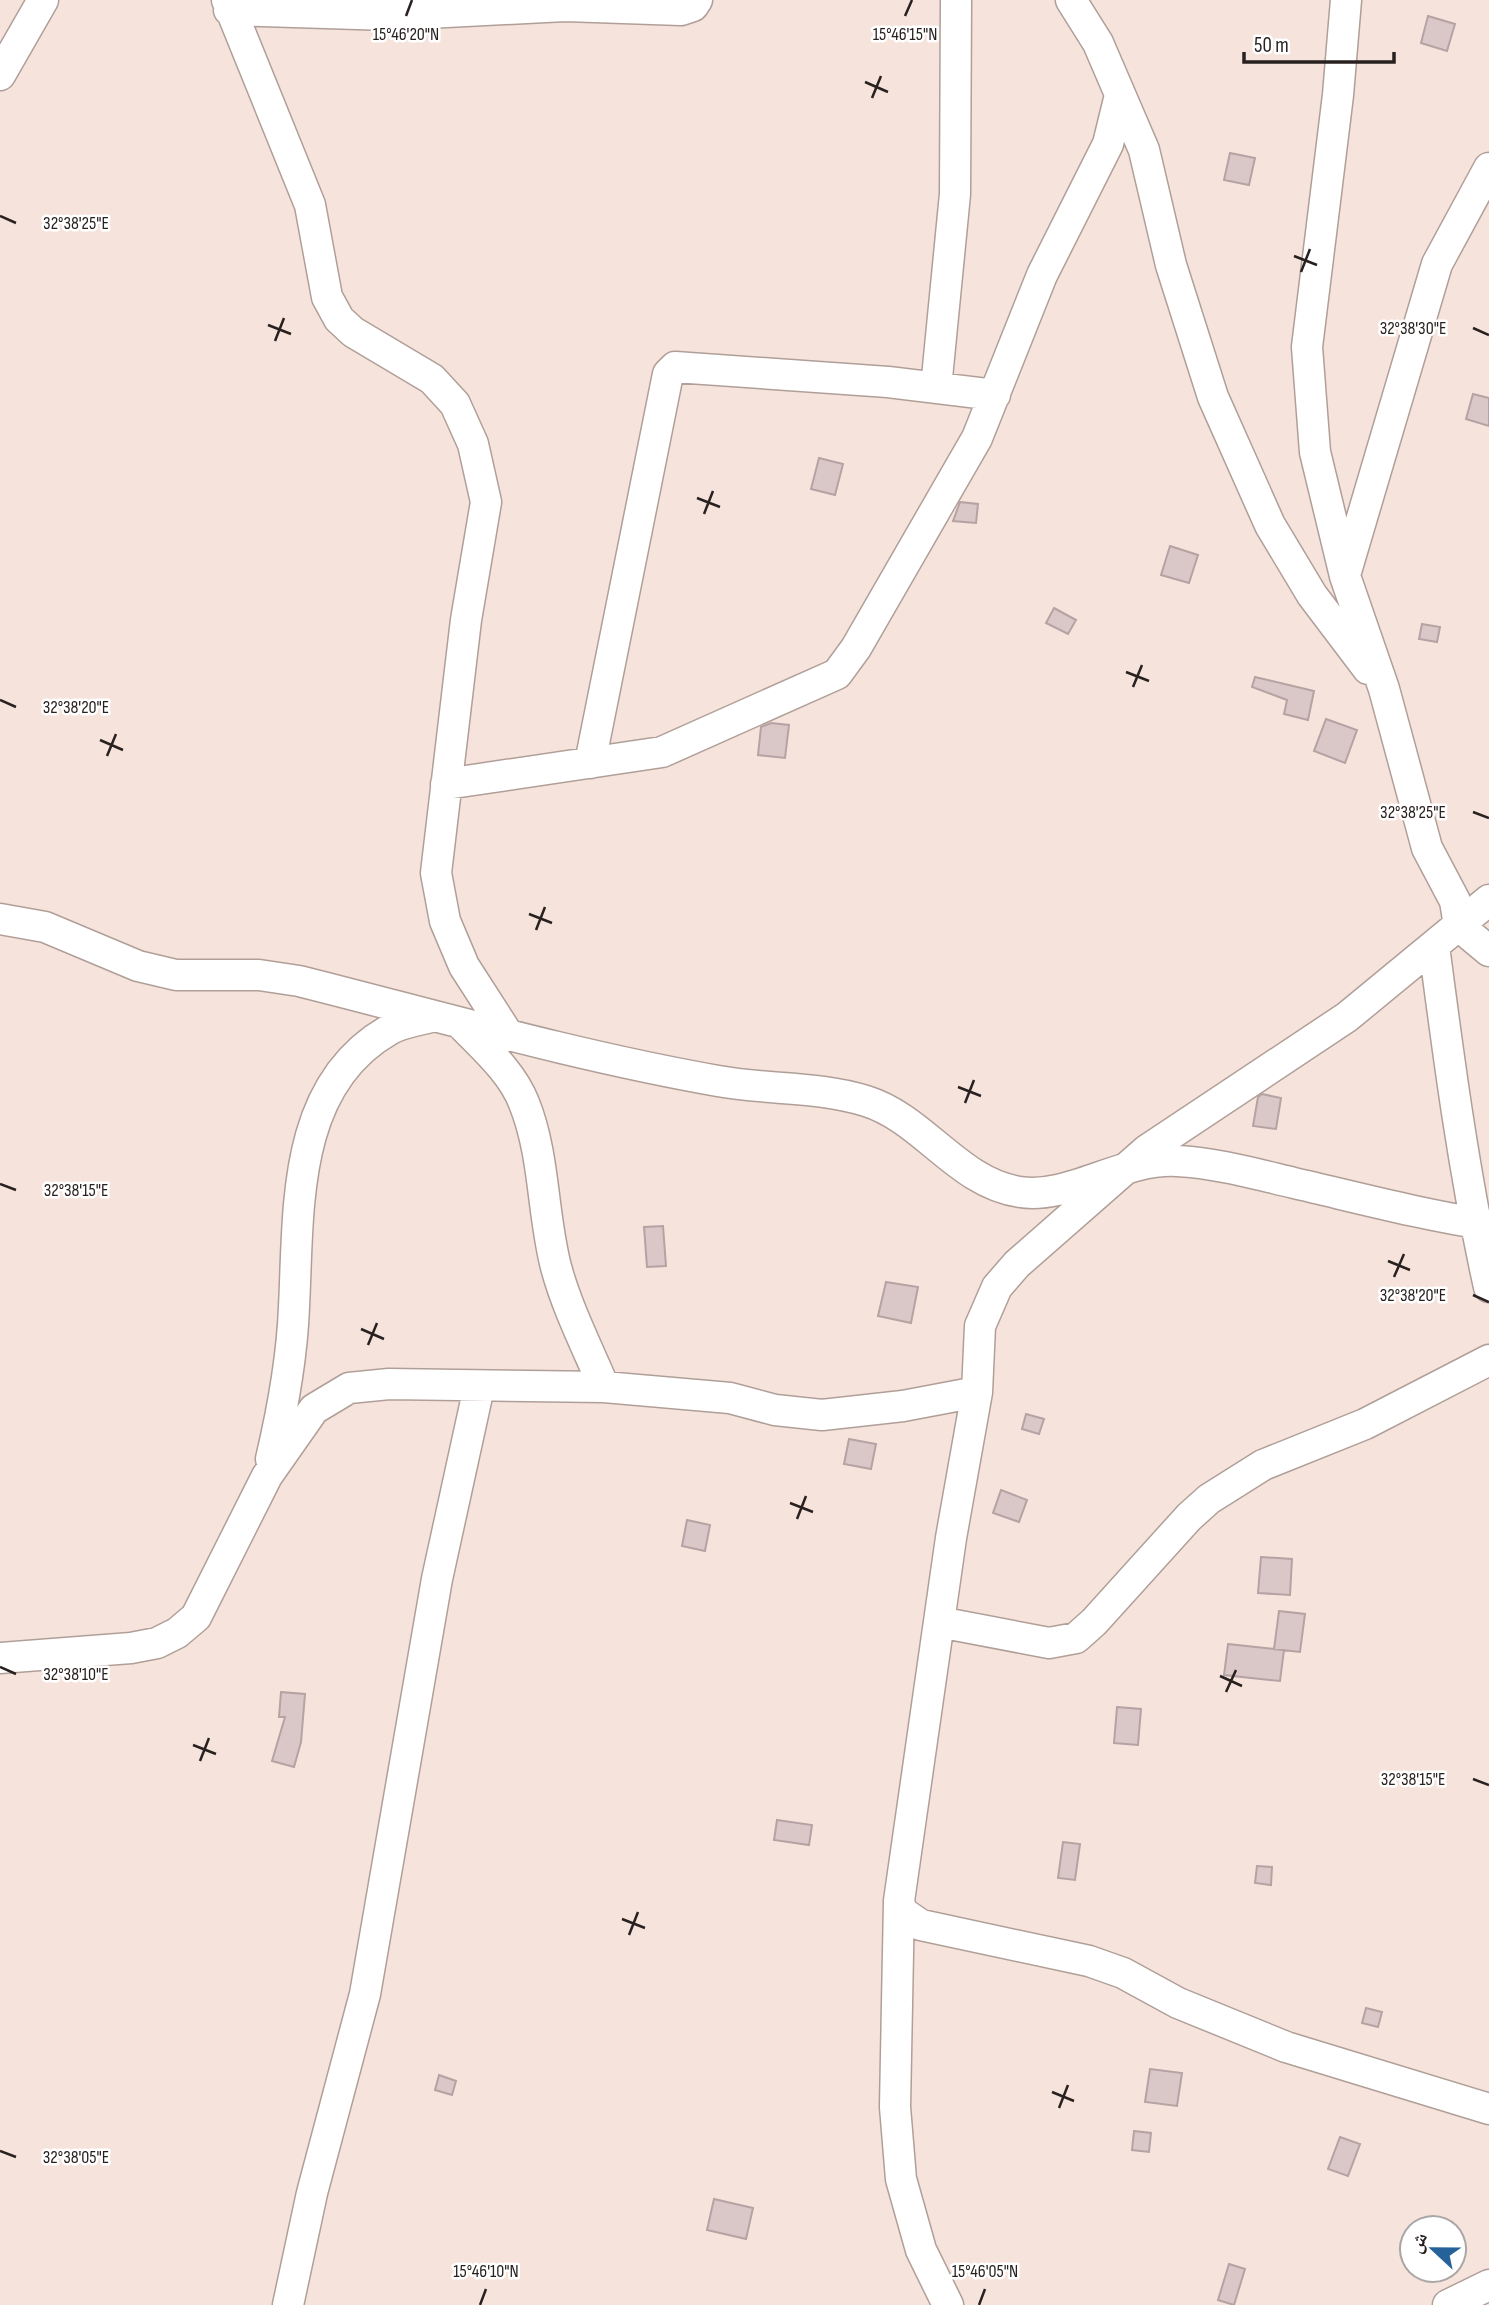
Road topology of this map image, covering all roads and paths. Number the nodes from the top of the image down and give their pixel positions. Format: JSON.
{"nodes":[{"id":1,"x":43,"y":0,"type":"edge"},
{"id":2,"x":696,"y":0,"type":"edge"},
{"id":3,"x":956,"y":0,"type":"edge"},
{"id":4,"x":1071,"y":0,"type":"edge"},
{"id":5,"x":1346,"y":0,"type":"edge"},
{"id":6,"x":228,"y":5,"type":"edge"},
{"id":7,"x":0,"y":75,"type":"edge"},
{"id":8,"x":1121,"y":95,"type":"junction"},
{"id":9,"x":1489,"y":168,"type":"edge"},
{"id":10,"x":936,"y":388,"type":"junction"},
{"id":11,"x":995,"y":395,"type":"junction"},
{"id":12,"x":1345,"y":576,"type":"junction"},
{"id":13,"x":1384,"y":690,"type":"junction"},
{"id":14,"x":590,"y":763,"type":"junction"},
{"id":15,"x":446,"y":783,"type":"junction"},
{"id":16,"x":1489,"y":900,"type":"edge"},
{"id":17,"x":0,"y":919,"type":"edge"},
{"id":18,"x":1459,"y":926,"type":"junction"},
{"id":19,"x":1434,"y":946,"type":"junction"},
{"id":20,"x":1489,"y":951,"type":"edge"},
{"id":21,"x":447,"y":1018,"type":"junction"},
{"id":22,"x":509,"y":1036,"type":"junction"},
{"id":23,"x":1130,"y":1165,"type":"junction"},
{"id":24,"x":1482,"y":1224,"type":"edge"},
{"id":25,"x":1489,"y":1287,"type":"edge"},
{"id":26,"x":1489,"y":1360,"type":"edge"},
{"id":27,"x":479,"y":1387,"type":"junction"},
{"id":28,"x":604,"y":1387,"type":"junction"},
{"id":29,"x":977,"y":1392,"type":"junction"},
{"id":30,"x":267,"y":1476,"type":"junction"},
{"id":31,"x":939,"y":1622,"type":"junction"},
{"id":32,"x":0,"y":1658,"type":"edge"},
{"id":33,"x":899,"y":1901,"type":"junction"},
{"id":34,"x":1489,"y":2109,"type":"edge"},
{"id":35,"x":1489,"y":2285,"type":"edge"},
{"id":36,"x":288,"y":2305,"type":"edge"},
{"id":37,"x":948,"y":2305,"type":"edge"},
{"id":38,"x":1448,"y":2305,"type":"edge"}],
"edges":[{"from":1,"to":7,"type":"street"},
{"from":2,"to":6,"type":"street"},
{"from":3,"to":10,"type":"street"},
{"from":4,"to":8,"type":"street"},
{"from":5,"to":12,"type":"street"},
{"from":6,"to":15,"type":"street"},
{"from":8,"to":11,"type":"street"},
{"from":8,"to":13,"type":"street"},
{"from":9,"to":12,"type":"street"},
{"from":10,"to":11,"type":"street"},
{"from":10,"to":14,"type":"street"},
{"from":11,"to":14,"type":"street"},
{"from":12,"to":13,"type":"street"},
{"from":13,"to":18,"type":"street"},
{"from":14,"to":15,"type":"street"},
{"from":15,"to":22,"type":"street"},
{"from":16,"to":18,"type":"street"},
{"from":17,"to":21,"type":"street"},
{"from":18,"to":19,"type":"street"},
{"from":18,"to":20,"type":"street"},
{"from":19,"to":23,"type":"street"},
{"from":19,"to":24,"type":"street"},
{"from":21,"to":22,"type":"street"},
{"from":21,"to":28,"type":"street"},
{"from":21,"to":30,"type":"street"},
{"from":22,"to":23,"type":"street"},
{"from":23,"to":24,"type":"street"},
{"from":23,"to":29,"type":"street"},
{"from":24,"to":25,"type":"street"},
{"from":26,"to":31,"type":"street"},
{"from":27,"to":28,"type":"street"},
{"from":27,"to":30,"type":"street"},
{"from":27,"to":36,"type":"street"},
{"from":28,"to":29,"type":"street"},
{"from":29,"to":31,"type":"street"},
{"from":30,"to":32,"type":"street"},
{"from":31,"to":33,"type":"street"},
{"from":33,"to":34,"type":"street"},
{"from":33,"to":37,"type":"street"},
{"from":35,"to":38,"type":"street"}]}
